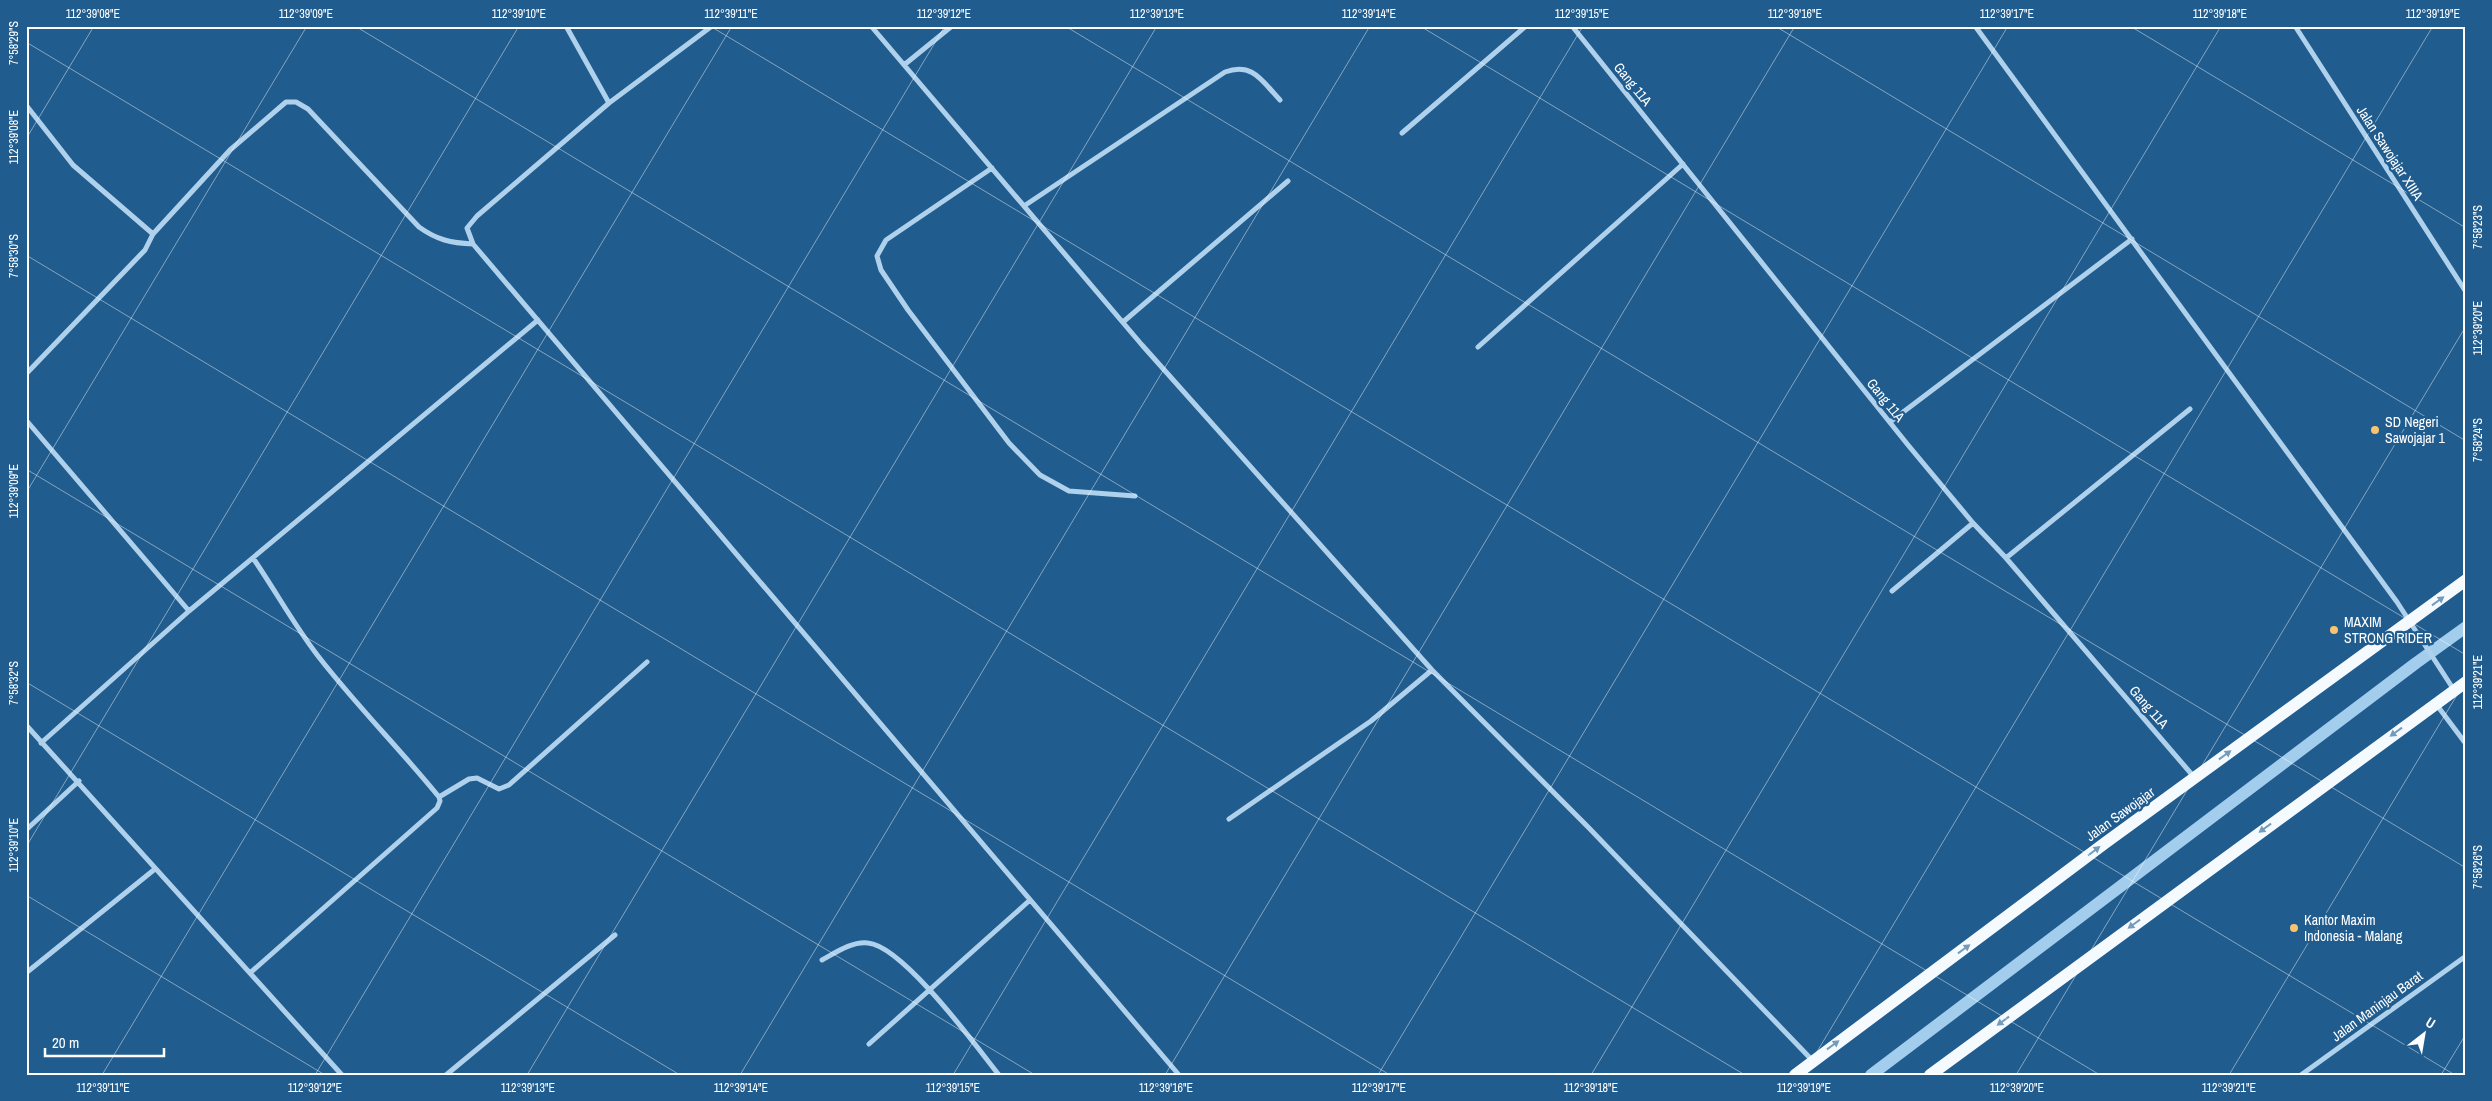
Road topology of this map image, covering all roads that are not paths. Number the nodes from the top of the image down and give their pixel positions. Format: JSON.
{"nodes":[{"id":1,"x":566,"y":26,"type":"edge"},
{"id":2,"x":712,"y":26,"type":"edge"},
{"id":3,"x":872,"y":26,"type":"edge"},
{"id":4,"x":952,"y":26,"type":"edge"},
{"id":5,"x":1526,"y":26,"type":"edge"},
{"id":6,"x":1572,"y":26,"type":"edge"},
{"id":7,"x":1975,"y":26,"type":"edge"},
{"id":8,"x":2295,"y":26,"type":"edge"},
{"id":9,"x":904,"y":65,"type":"junction"},
{"id":10,"x":1280,"y":100,"type":"dead end"},
{"id":11,"x":609,"y":103,"type":"junction"},
{"id":12,"x":26,"y":105,"type":"edge"},
{"id":13,"x":1402,"y":133,"type":"dead end"},
{"id":14,"x":1683,"y":164,"type":"junction"},
{"id":15,"x":992,"y":168,"type":"junction"},
{"id":16,"x":1288,"y":181,"type":"dead end"},
{"id":17,"x":1024,"y":206,"type":"junction"},
{"id":18,"x":153,"y":234,"type":"junction"},
{"id":19,"x":2132,"y":239,"type":"junction"},
{"id":20,"x":473,"y":244,"type":"junction"},
{"id":21,"x":2466,"y":292,"type":"edge"},
{"id":22,"x":538,"y":320,"type":"junction"},
{"id":23,"x":1123,"y":322,"type":"junction"},
{"id":24,"x":1478,"y":346,"type":"dead end"},
{"id":25,"x":26,"y":374,"type":"edge"},
{"id":26,"x":2190,"y":409,"type":"dead end"},
{"id":27,"x":26,"y":420,"type":"edge"},
{"id":28,"x":1890,"y":422,"type":"junction"},
{"id":29,"x":1135,"y":496,"type":"dead end"},
{"id":30,"x":1973,"y":523,"type":"junction"},
{"id":31,"x":253,"y":558,"type":"junction"},
{"id":32,"x":2006,"y":558,"type":"junction"},
{"id":33,"x":2466,"y":580,"type":"edge"},
{"id":34,"x":1892,"y":592,"type":"dead end"},
{"id":35,"x":189,"y":610,"type":"junction"},
{"id":36,"x":2410,"y":622,"type":"junction"},
{"id":37,"x":647,"y":662,"type":"dead end"},
{"id":38,"x":1432,"y":670,"type":"junction"},
{"id":39,"x":2466,"y":682,"type":"edge"},
{"id":40,"x":2454,"y":690,"type":"junction"},
{"id":41,"x":2435,"y":703,"type":"junction"},
{"id":42,"x":26,"y":725,"type":"edge"},
{"id":43,"x":42,"y":743,"type":"junction"},
{"id":44,"x":2466,"y":744,"type":"edge"},
{"id":45,"x":2194,"y":778,"type":"junction"},
{"id":46,"x":79,"y":781,"type":"junction"},
{"id":47,"x":439,"y":797,"type":"junction"},
{"id":48,"x":1228,"y":819,"type":"dead end"},
{"id":49,"x":26,"y":830,"type":"edge"},
{"id":50,"x":155,"y":869,"type":"junction"},
{"id":51,"x":1030,"y":900,"type":"junction"},
{"id":52,"x":615,"y":935,"type":"dead end"},
{"id":53,"x":2466,"y":956,"type":"edge"},
{"id":54,"x":822,"y":960,"type":"dead end"},
{"id":55,"x":26,"y":973,"type":"edge"},
{"id":56,"x":250,"y":973,"type":"junction"},
{"id":57,"x":931,"y":991,"type":"junction"},
{"id":58,"x":869,"y":1044,"type":"dead end"},
{"id":59,"x":1812,"y":1060,"type":"junction"},
{"id":60,"x":342,"y":1075,"type":"edge"},
{"id":61,"x":446,"y":1075,"type":"edge"},
{"id":62,"x":999,"y":1075,"type":"edge"},
{"id":63,"x":1179,"y":1075,"type":"edge"},
{"id":64,"x":1795,"y":1075,"type":"edge"},
{"id":65,"x":1930,"y":1075,"type":"edge"},
{"id":66,"x":2301,"y":1075,"type":"edge"}],
"edges":[{"from":1,"to":11,"type":"street"},
{"from":2,"to":11,"type":"street"},
{"from":3,"to":9,"type":"street"},
{"from":4,"to":9,"type":"street"},
{"from":5,"to":13,"type":"street"},
{"from":6,"to":14,"type":"street","name":"Gang 11A"},
{"from":7,"to":19,"type":"street"},
{"from":8,"to":21,"type":"street","name":"Jalan Sawojajar XIIIA"},
{"from":9,"to":15,"type":"street"},
{"from":10,"to":17,"type":"street"},
{"from":11,"to":20,"type":"street"},
{"from":12,"to":18,"type":"street"},
{"from":14,"to":24,"type":"street"},
{"from":14,"to":28,"type":"street","name":"Gang 11A"},
{"from":15,"to":17,"type":"street"},
{"from":15,"to":29,"type":"street"},
{"from":16,"to":23,"type":"street"},
{"from":17,"to":23,"type":"street"},
{"from":18,"to":20,"type":"street"},
{"from":18,"to":25,"type":"street"},
{"from":19,"to":28,"type":"street"},
{"from":19,"to":36,"type":"street"},
{"from":20,"to":22,"type":"street"},
{"from":22,"to":31,"type":"street"},
{"from":22,"to":51,"type":"street"},
{"from":23,"to":38,"type":"street"},
{"from":26,"to":32,"type":"street"},
{"from":27,"to":35,"type":"street"},
{"from":28,"to":30,"type":"street","name":"Gang 11A"},
{"from":30,"to":32,"type":"street","name":"Gang 11A"},
{"from":30,"to":34,"type":"street"},
{"from":31,"to":35,"type":"street"},
{"from":31,"to":47,"type":"street"},
{"from":32,"to":45,"type":"street","name":"Gang 11A"},
{"from":36,"to":33,"type":"main road","name":"Jalan Sawojajar","one_way":true},
{"from":35,"to":43,"type":"street"},
{"from":36,"to":40,"type":"street"},
{"from":45,"to":36,"type":"main road","name":"Jalan Sawojajar","one_way":true},
{"from":37,"to":47,"type":"street"},
{"from":38,"to":48,"type":"street"},
{"from":38,"to":59,"type":"street"},
{"from":39,"to":40,"type":"main road"},
{"from":40,"to":41,"type":"main road"},
{"from":41,"to":44,"type":"street"},
{"from":41,"to":65,"type":"main road","one_way":true},
{"from":42,"to":43,"type":"street"},
{"from":43,"to":46,"type":"street"},
{"from":59,"to":45,"type":"main road","name":"Jalan Sawojajar","one_way":true},
{"from":46,"to":49,"type":"street"},
{"from":46,"to":50,"type":"street"},
{"from":47,"to":56,"type":"street"},
{"from":50,"to":55,"type":"street"},
{"from":50,"to":56,"type":"street"},
{"from":51,"to":57,"type":"street"},
{"from":51,"to":63,"type":"street"},
{"from":52,"to":61,"type":"street"},
{"from":53,"to":66,"type":"street","name":"Jalan Maninjau Barat"},
{"from":54,"to":57,"type":"street"},
{"from":56,"to":60,"type":"street"},
{"from":57,"to":58,"type":"street"},
{"from":57,"to":62,"type":"street"},
{"from":59,"to":64,"type":"main road","name":"Jalan Sawojajar"}]}
